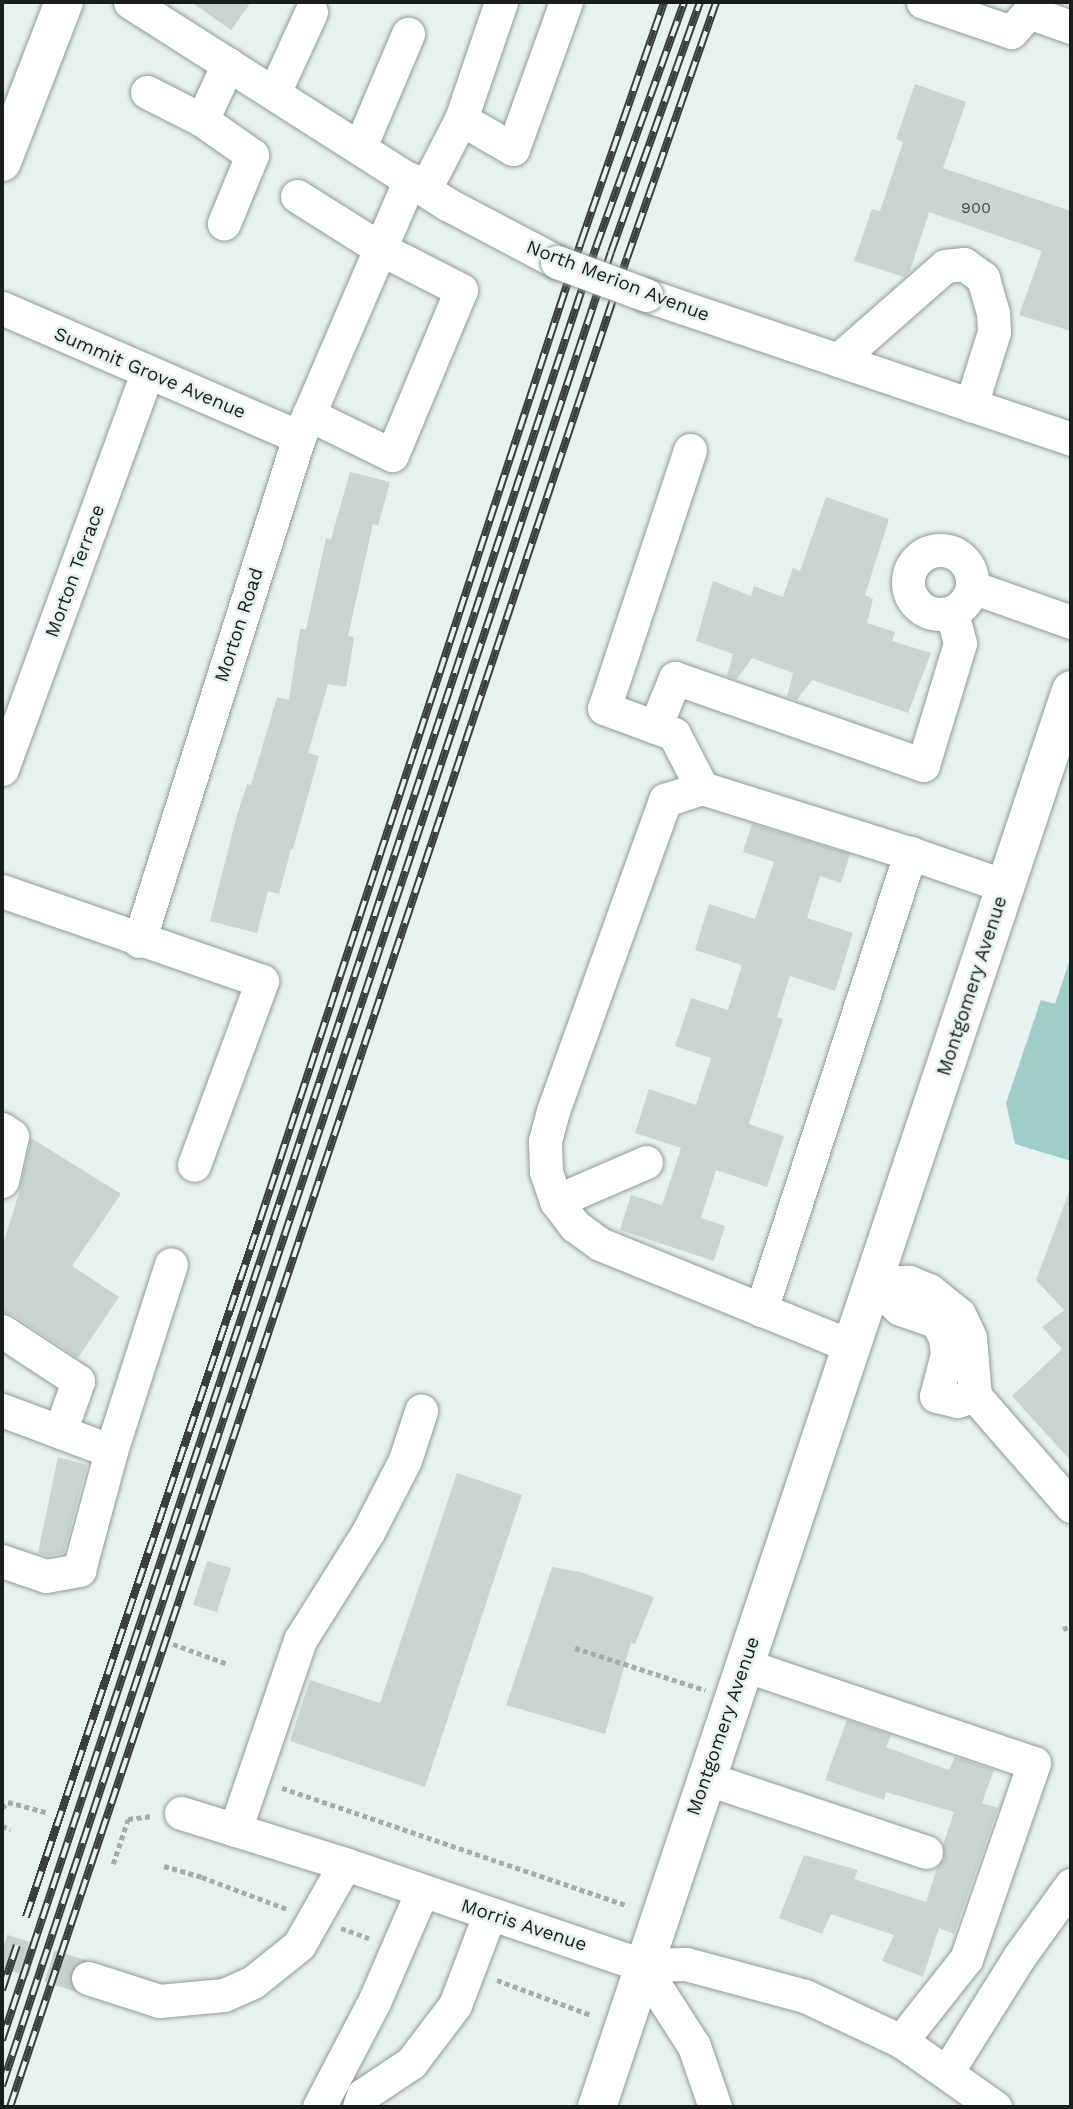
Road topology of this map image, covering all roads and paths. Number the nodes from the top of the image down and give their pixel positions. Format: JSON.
{"nodes":[{"id":1,"x":64,"y":2,"type":"edge"},
{"id":2,"x":130,"y":2,"type":"edge"},
{"id":3,"x":501,"y":2,"type":"edge"},
{"id":4,"x":566,"y":2,"type":"edge"},
{"id":5,"x":923,"y":2,"type":"edge"},
{"id":6,"x":311,"y":12,"type":"dead end"},
{"id":7,"x":1071,"y":27,"type":"edge"},
{"id":8,"x":408,"y":34,"type":"dead end"},
{"id":9,"x":228,"y":64,"type":"junction"},
{"id":10,"x":147,"y":92,"type":"dead end"},
{"id":11,"x":274,"y":93,"type":"junction"},
{"id":12,"x":461,"y":118,"type":"junction"},
{"id":13,"x":202,"y":120,"type":"junction"},
{"id":14,"x":360,"y":147,"type":"junction"},
{"id":15,"x":2,"y":162,"type":"edge"},
{"id":16,"x":418,"y":184,"type":"junction"},
{"id":17,"x":297,"y":196,"type":"dead end"},
{"id":18,"x":224,"y":223,"type":"dead end"},
{"id":19,"x":381,"y":249,"type":"junction"},
{"id":20,"x":2,"y":308,"type":"edge"},
{"id":21,"x":838,"y":360,"type":"junction"},
{"id":22,"x":147,"y":372,"type":"junction"},
{"id":23,"x":971,"y":405,"type":"junction"},
{"id":24,"x":303,"y":425,"type":"junction"},
{"id":25,"x":1071,"y":439,"type":"edge"},
{"id":26,"x":690,"y":450,"type":"dead end"},
{"id":27,"x":972,"y":587,"type":"junction"},
{"id":28,"x":952,"y":613,"type":"junction"},
{"id":29,"x":1071,"y":621,"type":"edge"},
{"id":30,"x":1071,"y":690,"type":"edge"},
{"id":31,"x":655,"y":727,"type":"junction"},
{"id":32,"x":2,"y":769,"type":"edge"},
{"id":33,"x":702,"y":788,"type":"junction"},
{"id":34,"x":909,"y":853,"type":"junction"},
{"id":35,"x":1005,"y":886,"type":"junction"},
{"id":36,"x":2,"y":891,"type":"edge"},
{"id":37,"x":139,"y":941,"type":"junction"},
{"id":38,"x":2,"y":1129,"type":"edge"},
{"id":39,"x":646,"y":1162,"type":"dead end"},
{"id":40,"x":194,"y":1166,"type":"dead end"},
{"id":41,"x":2,"y":1181,"type":"edge"},
{"id":42,"x":556,"y":1201,"type":"junction"},
{"id":43,"x":171,"y":1264,"type":"dead end"},
{"id":44,"x":873,"y":1283,"type":"junction"},
{"id":45,"x":761,"y":1310,"type":"junction"},
{"id":46,"x":2,"y":1331,"type":"edge"},
{"id":47,"x":851,"y":1346,"type":"junction"},
{"id":48,"x":975,"y":1396,"type":"junction"},
{"id":49,"x":2,"y":1410,"type":"edge"},
{"id":50,"x":421,"y":1411,"type":"dead end"},
{"id":51,"x":60,"y":1432,"type":"junction"},
{"id":52,"x":111,"y":1451,"type":"junction"},
{"id":53,"x":1071,"y":1506,"type":"edge"},
{"id":54,"x":2,"y":1561,"type":"edge"},
{"id":55,"x":1071,"y":1626,"type":"edge"},
{"id":56,"x":1063,"y":1629,"type":"dead end"},
{"id":57,"x":173,"y":1644,"type":"dead end"},
{"id":58,"x":575,"y":1648,"type":"dead end"},
{"id":59,"x":228,"y":1664,"type":"dead end"},
{"id":60,"x":738,"y":1682,"type":"junction"},
{"id":61,"x":253,"y":1778,"type":"junction"},
{"id":62,"x":705,"y":1778,"type":"junction"},
{"id":63,"x":2,"y":1808,"type":"edge"},
{"id":64,"x":46,"y":1812,"type":"dead end"},
{"id":65,"x":181,"y":1813,"type":"dead end"},
{"id":66,"x":128,"y":1819,"type":"dead end"},
{"id":67,"x":2,"y":1826,"type":"edge"},
{"id":68,"x":10,"y":1829,"type":"dead end"},
{"id":69,"x":235,"y":1830,"type":"junction"},
{"id":70,"x":926,"y":1852,"type":"dead end"},
{"id":71,"x":113,"y":1864,"type":"dead end"},
{"id":72,"x":345,"y":1864,"type":"junction"},
{"id":73,"x":164,"y":1866,"type":"dead end"},
{"id":74,"x":202,"y":1877,"type":"dead end"},
{"id":75,"x":1071,"y":1885,"type":"edge"},
{"id":76,"x":422,"y":1891,"type":"junction"},
{"id":77,"x":626,"y":1905,"type":"dead end"},
{"id":78,"x":490,"y":1913,"type":"junction"},
{"id":79,"x":642,"y":1965,"type":"junction"},
{"id":80,"x":88,"y":1978,"type":"tunnel mouth"},
{"id":81,"x":901,"y":2041,"type":"junction"},
{"id":82,"x":947,"y":2071,"type":"junction"},
{"id":83,"x":319,"y":2107,"type":"edge"},
{"id":84,"x":359,"y":2107,"type":"edge"},
{"id":85,"x":597,"y":2107,"type":"edge"},
{"id":86,"x":715,"y":2107,"type":"edge"},
{"id":87,"x":995,"y":2107,"type":"edge"}],
"edges":[{"from":1,"to":15,"type":"main road"},
{"from":2,"to":9,"type":"street","name":"North Merion Avenue"},
{"from":3,"to":12,"type":"street","name":"Morton Road"},
{"from":4,"to":12,"type":"street"},
{"from":5,"to":7,"type":"street"},
{"from":6,"to":11,"type":"street"},
{"from":8,"to":14,"type":"street"},
{"from":9,"to":11,"type":"street","name":"North Merion Avenue"},
{"from":9,"to":13,"type":"street"},
{"from":10,"to":13,"type":"street"},
{"from":11,"to":14,"type":"street","name":"North Merion Avenue"},
{"from":12,"to":16,"type":"street","name":"Morton Road"},
{"from":13,"to":18,"type":"street"},
{"from":14,"to":16,"type":"street","name":"North Merion Avenue"},
{"from":16,"to":19,"type":"street","name":"Morton Road"},
{"from":16,"to":21,"type":"street","name":"North Merion Avenue","bridge":true},
{"from":17,"to":19,"type":"street"},
{"from":19,"to":24,"type":"street","name":"Morton Road"},
{"from":19,"to":24,"type":"street","name":"Summit Grove Avenue"},
{"from":20,"to":22,"type":"street","name":"Summit Grove Avenue"},
{"from":21,"to":23,"type":"street","name":"North Merion Avenue"},
{"from":21,"to":23,"type":"street"},
{"from":22,"to":24,"type":"street","name":"Summit Grove Avenue"},
{"from":22,"to":32,"type":"street","name":"Morton Terrace"},
{"from":23,"to":25,"type":"street","name":"North Merion Avenue"},
{"from":24,"to":37,"type":"street","name":"Morton Road"},
{"from":26,"to":31,"type":"street"},
{"from":27,"to":28,"type":"street"},
{"from":27,"to":28,"type":"street"},
{"from":27,"to":29,"type":"street"},
{"from":28,"to":31,"type":"street"},
{"from":30,"to":35,"type":"main road","name":"Montgomery Avenue"},
{"from":31,"to":33,"type":"street"},
{"from":33,"to":34,"type":"street"},
{"from":33,"to":42,"type":"street"},
{"from":34,"to":35,"type":"street"},
{"from":34,"to":45,"type":"street"},
{"from":35,"to":44,"type":"main road","name":"Montgomery Avenue"},
{"from":36,"to":37,"type":"street"},
{"from":37,"to":40,"type":"street"},
{"from":38,"to":41,"type":"street"},
{"from":39,"to":42,"type":"street"},
{"from":42,"to":45,"type":"street"},
{"from":43,"to":52,"type":"street"},
{"from":44,"to":47,"type":"main road","name":"Montgomery Avenue"},
{"from":44,"to":48,"type":"street"},
{"from":44,"to":48,"type":"street"},
{"from":45,"to":47,"type":"street"},
{"from":46,"to":51,"type":"street"},
{"from":47,"to":60,"type":"main road","name":"Montgomery Avenue"},
{"from":48,"to":53,"type":"street"},
{"from":49,"to":51,"type":"street"},
{"from":50,"to":61,"type":"street"},
{"from":51,"to":52,"type":"street"},
{"from":52,"to":54,"type":"street"},
{"from":55,"to":56,"type":"path"},
{"from":57,"to":59,"type":"path"},
{"from":58,"to":60,"type":"path"},
{"from":60,"to":62,"type":"main road","name":"Montgomery Avenue"},
{"from":60,"to":81,"type":"street"},
{"from":61,"to":69,"type":"street"},
{"from":61,"to":77,"type":"path"},
{"from":62,"to":70,"type":"street"},
{"from":62,"to":79,"type":"main road","name":"Montgomery Avenue"},
{"from":63,"to":64,"type":"path"},
{"from":65,"to":69,"type":"street","name":"Morris Avenue"},
{"from":66,"to":71,"type":"path"},
{"from":67,"to":68,"type":"path"},
{"from":69,"to":72,"type":"street","name":"Morris Avenue"},
{"from":72,"to":76,"type":"street","name":"Morris Avenue"},
{"from":72,"to":80,"type":"street"},
{"from":73,"to":74,"type":"path"},
{"from":75,"to":82,"type":"street"},
{"from":76,"to":78,"type":"street","name":"Morris Avenue"},
{"from":76,"to":83,"type":"street"},
{"from":78,"to":79,"type":"street","name":"Morris Avenue"},
{"from":78,"to":84,"type":"street"},
{"from":79,"to":81,"type":"street","name":"Morris Avenue"},
{"from":79,"to":85,"type":"main road","name":"Montgomery Avenue"},
{"from":79,"to":86,"type":"street"},
{"from":81,"to":82,"type":"street","name":"Morris Avenue"},
{"from":82,"to":87,"type":"street","name":"Morris Avenue"}]}
